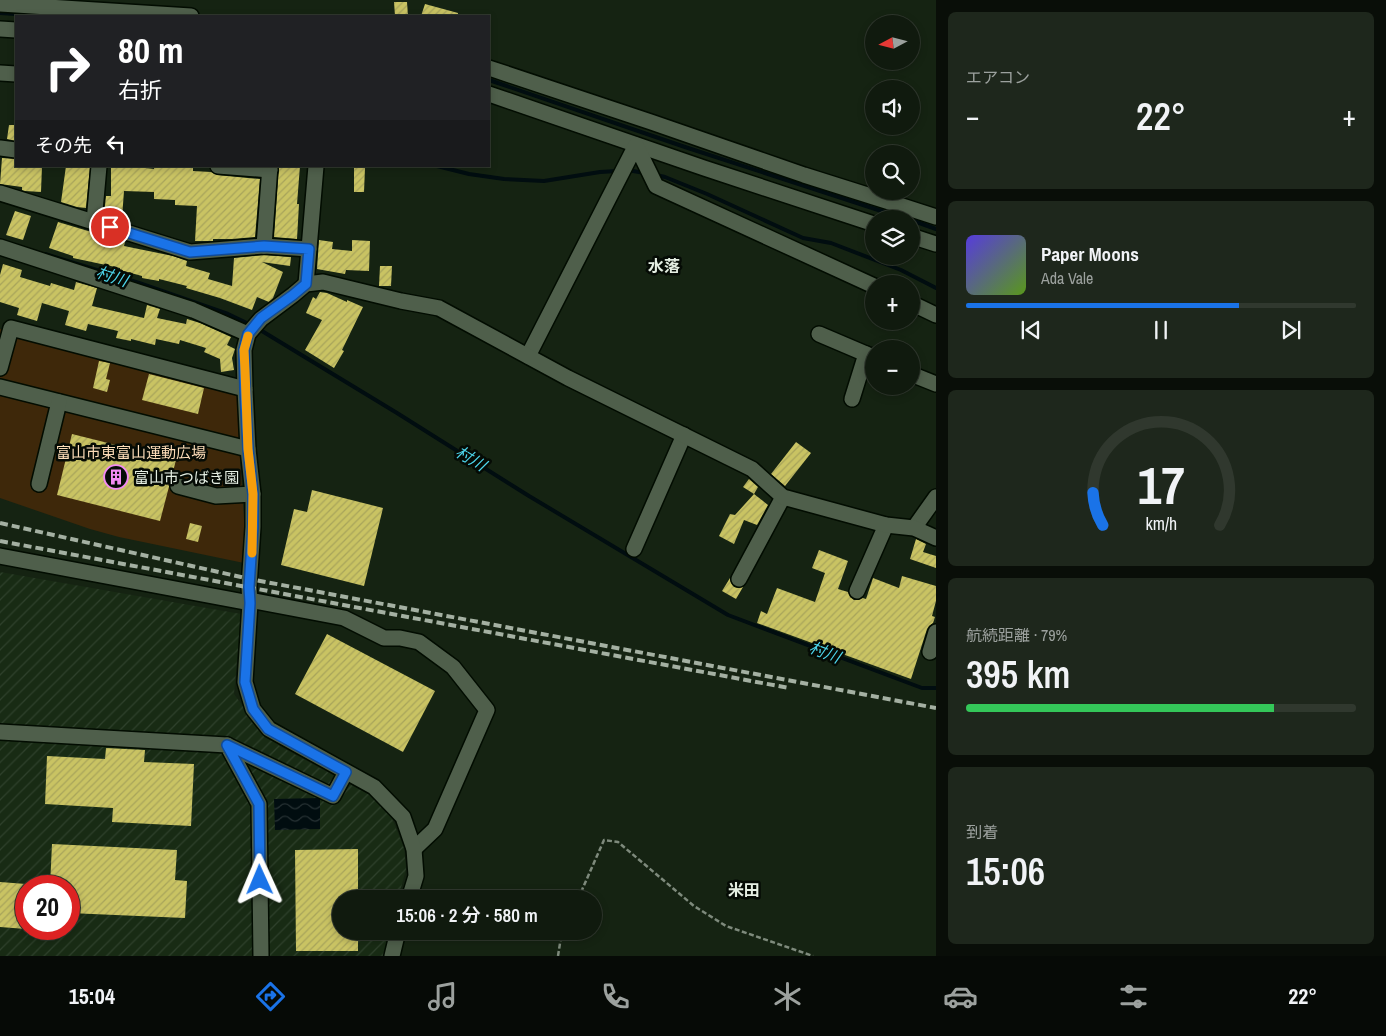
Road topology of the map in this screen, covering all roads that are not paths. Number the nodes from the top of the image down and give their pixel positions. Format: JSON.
{"nodes":[{"id":1,"x":0,"y":4,"type":"edge"},
{"id":2,"x":175,"y":15,"type":"edge"},
{"id":3,"x":0,"y":29,"type":"edge"},
{"id":4,"x":15,"y":30,"type":"edge"},
{"id":5,"x":490,"y":68,"type":"edge"},
{"id":6,"x":0,"y":73,"type":"edge"},
{"id":7,"x":15,"y":74,"type":"edge"},
{"id":8,"x":490,"y":94,"type":"edge"},
{"id":9,"x":636,"y":145,"type":"junction"},
{"id":10,"x":0,"y":148,"type":"edge"},
{"id":11,"x":15,"y":150,"type":"edge"},
{"id":12,"x":99,"y":167,"type":"edge"},
{"id":13,"x":244,"y":167,"type":"edge"},
{"id":14,"x":316,"y":167,"type":"edge"},
{"id":15,"x":270,"y":168,"type":"edge"},
{"id":16,"x":0,"y":193,"type":"edge"},
{"id":17,"x":936,"y":217,"type":"edge"},
{"id":18,"x":865,"y":221,"type":"edge"},
{"id":19,"x":94,"y":222,"type":"junction"},
{"id":20,"x":920,"y":239,"type":"edge"},
{"id":21,"x":936,"y":244,"type":"edge"},
{"id":22,"x":264,"y":246,"type":"junction"},
{"id":23,"x":0,"y":247,"type":"edge"},
{"id":24,"x":309,"y":249,"type":"junction"},
{"id":25,"x":865,"y":282,"type":"edge"},
{"id":26,"x":306,"y":284,"type":"junction"},
{"id":27,"x":920,"y":307,"type":"edge"},
{"id":28,"x":936,"y":315,"type":"edge"},
{"id":29,"x":6,"y":326,"type":"edge"},
{"id":30,"x":248,"y":333,"type":"junction"},
{"id":31,"x":819,"y":334,"type":"dead end"},
{"id":32,"x":865,"y":354,"type":"edge"},
{"id":33,"x":528,"y":356,"type":"junction"},
{"id":34,"x":0,"y":368,"type":"edge"},
{"id":35,"x":865,"y":368,"type":"edge"},
{"id":36,"x":920,"y":378,"type":"edge"},
{"id":37,"x":936,"y":384,"type":"edge"},
{"id":38,"x":0,"y":387,"type":"edge"},
{"id":39,"x":245,"y":389,"type":"junction"},
{"id":40,"x":852,"y":399,"type":"dead end"},
{"id":41,"x":59,"y":402,"type":"junction"},
{"id":42,"x":684,"y":435,"type":"junction"},
{"id":43,"x":248,"y":449,"type":"junction"},
{"id":44,"x":39,"y":484,"type":"dead end"},
{"id":45,"x":178,"y":486,"type":"dead end"},
{"id":46,"x":253,"y":494,"type":"junction"},
{"id":47,"x":783,"y":497,"type":"junction"},
{"id":48,"x":936,"y":497,"type":"edge"},
{"id":49,"x":886,"y":525,"type":"junction"},
{"id":50,"x":914,"y":528,"type":"junction"},
{"id":51,"x":936,"y":538,"type":"edge"},
{"id":52,"x":634,"y":549,"type":"dead end"},
{"id":53,"x":0,"y":556,"type":"edge"},
{"id":54,"x":739,"y":579,"type":"dead end"},
{"id":55,"x":857,"y":591,"type":"dead end"},
{"id":56,"x":250,"y":602,"type":"junction"},
{"id":57,"x":936,"y":632,"type":"edge"},
{"id":58,"x":930,"y":652,"type":"dead end"},
{"id":59,"x":0,"y":732,"type":"edge"},
{"id":60,"x":227,"y":745,"type":"junction"},
{"id":61,"x":346,"y":772,"type":"junction"},
{"id":62,"x":414,"y":849,"type":"junction"},
{"id":63,"x":412,"y":890,"type":"edge"},
{"id":64,"x":396,"y":940,"type":"edge"},
{"id":65,"x":262,"y":956,"type":"edge"},
{"id":66,"x":392,"y":956,"type":"edge"}],
"edges":[{"from":1,"to":2,"type":"street"},
{"from":3,"to":4,"type":"street"},
{"from":5,"to":17,"type":"street"},
{"from":6,"to":7,"type":"street"},
{"from":8,"to":9,"type":"street"},
{"from":9,"to":18,"type":"street"},
{"from":9,"to":25,"type":"street"},
{"from":9,"to":33,"type":"street"},
{"from":10,"to":11,"type":"street"},
{"from":12,"to":19,"type":"street"},
{"from":13,"to":15,"type":"street"},
{"from":14,"to":24,"type":"street"},
{"from":15,"to":22,"type":"street"},
{"from":16,"to":19,"type":"street"},
{"from":19,"to":22,"type":"street"},
{"from":20,"to":21,"type":"street"},
{"from":22,"to":24,"type":"street"},
{"from":23,"to":30,"type":"street"},
{"from":24,"to":26,"type":"street"},
{"from":26,"to":30,"type":"street"},
{"from":26,"to":33,"type":"street"},
{"from":27,"to":28,"type":"street"},
{"from":29,"to":34,"type":"street"},
{"from":29,"to":39,"type":"street"},
{"from":30,"to":39,"type":"street"},
{"from":31,"to":32,"type":"street"},
{"from":33,"to":42,"type":"street"},
{"from":35,"to":40,"type":"street"},
{"from":36,"to":37,"type":"street"},
{"from":38,"to":41,"type":"street"},
{"from":39,"to":43,"type":"street"},
{"from":41,"to":43,"type":"street"},
{"from":41,"to":44,"type":"street"},
{"from":42,"to":47,"type":"street"},
{"from":42,"to":52,"type":"street"},
{"from":43,"to":46,"type":"street"},
{"from":45,"to":46,"type":"street"},
{"from":46,"to":56,"type":"street"},
{"from":47,"to":49,"type":"street"},
{"from":47,"to":54,"type":"street"},
{"from":48,"to":50,"type":"street"},
{"from":49,"to":50,"type":"street"},
{"from":49,"to":55,"type":"street"},
{"from":50,"to":51,"type":"street"},
{"from":53,"to":56,"type":"street"},
{"from":56,"to":61,"type":"street"},
{"from":56,"to":62,"type":"street"},
{"from":57,"to":58,"type":"street"},
{"from":59,"to":60,"type":"street"},
{"from":60,"to":61,"type":"street"},
{"from":60,"to":65,"type":"street"},
{"from":61,"to":62,"type":"street"},
{"from":62,"to":63,"type":"street"},
{"from":64,"to":66,"type":"street"}]}
